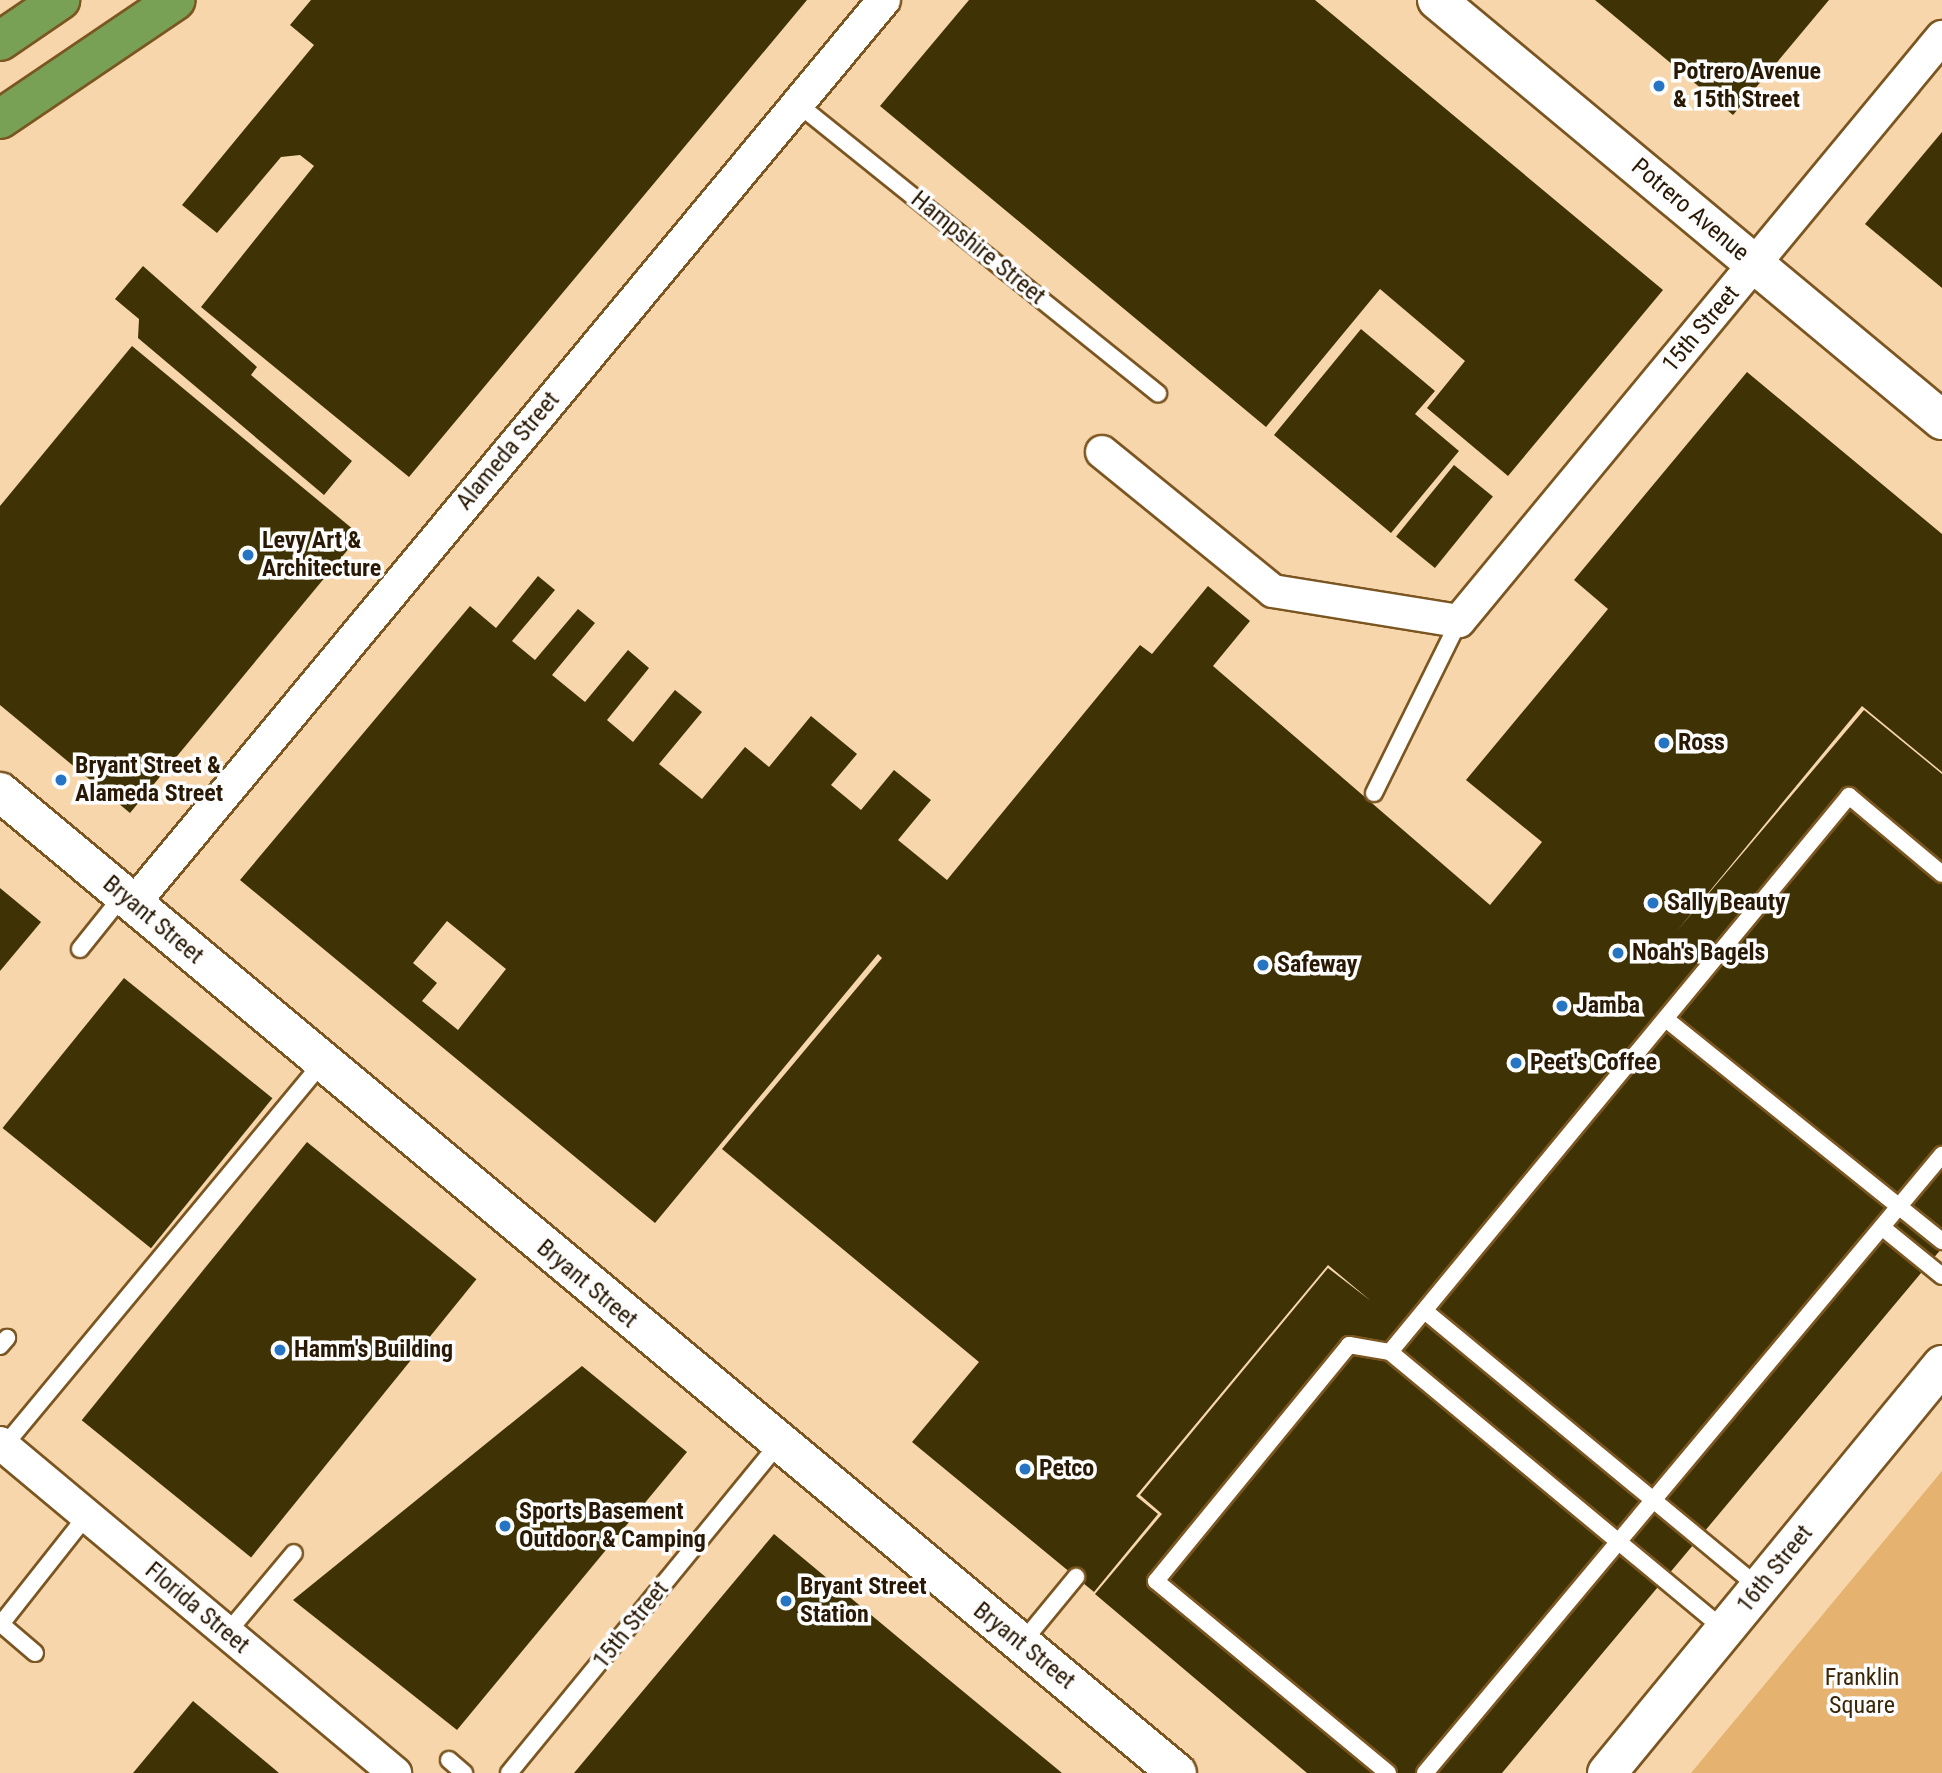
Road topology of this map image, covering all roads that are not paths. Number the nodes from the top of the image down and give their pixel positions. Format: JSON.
{"nodes":[{"id":1,"x":44,"y":0,"type":"edge"},
{"id":2,"x":60,"y":0,"type":"edge"},
{"id":3,"x":149,"y":0,"type":"edge"},
{"id":4,"x":176,"y":0,"type":"edge"},
{"id":5,"x":884,"y":0,"type":"edge"},
{"id":6,"x":1437,"y":0,"type":"edge"},
{"id":7,"x":0,"y":34,"type":"edge"},
{"id":8,"x":1942,"y":37,"type":"edge"},
{"id":9,"x":0,"y":41,"type":"edge"},
{"id":10,"x":798,"y":104,"type":"junction"},
{"id":11,"x":0,"y":117,"type":"edge"},
{"id":12,"x":1755,"y":264,"type":"junction"},
{"id":13,"x":1157,"y":393,"type":"dead end"},
{"id":14,"x":1942,"y":421,"type":"edge"},
{"id":15,"x":1102,"y":452,"type":"dead end"},
{"id":16,"x":1459,"y":621,"type":"junction"},
{"id":17,"x":0,"y":792,"type":"edge"},
{"id":18,"x":1374,"y":793,"type":"dead end"},
{"id":19,"x":1942,"y":874,"type":"edge"},
{"id":20,"x":129,"y":899,"type":"junction"},
{"id":21,"x":80,"y":948,"type":"dead end"},
{"id":22,"x":1667,"y":1020,"type":"junction"},
{"id":23,"x":321,"y":1064,"type":"junction"},
{"id":24,"x":1942,"y":1155,"type":"edge"},
{"id":25,"x":1899,"y":1207,"type":"junction"},
{"id":26,"x":1883,"y":1228,"type":"junction"},
{"id":27,"x":1942,"y":1241,"type":"edge"},
{"id":28,"x":1942,"y":1276,"type":"edge"},
{"id":29,"x":1426,"y":1312,"type":"junction"},
{"id":30,"x":1390,"y":1352,"type":"junction"},
{"id":31,"x":1942,"y":1365,"type":"edge"},
{"id":32,"x":779,"y":1443,"type":"junction"},
{"id":33,"x":2,"y":1445,"type":"edge"},
{"id":34,"x":1654,"y":1502,"type":"junction"},
{"id":35,"x":87,"y":1516,"type":"junction"},
{"id":36,"x":1620,"y":1543,"type":"junction"},
{"id":37,"x":294,"y":1553,"type":"dead end"},
{"id":38,"x":1076,"y":1577,"type":"dead end"},
{"id":39,"x":1758,"y":1587,"type":"junction"},
{"id":40,"x":1726,"y":1630,"type":"junction"},
{"id":41,"x":227,"y":1633,"type":"junction"},
{"id":42,"x":1021,"y":1644,"type":"junction"},
{"id":43,"x":35,"y":1653,"type":"dead end"},
{"id":44,"x":449,"y":1760,"type":"dead end"},
{"id":45,"x":395,"y":1773,"type":"edge"},
{"id":46,"x":464,"y":1773,"type":"edge"},
{"id":47,"x":509,"y":1773,"type":"edge"},
{"id":48,"x":1177,"y":1773,"type":"edge"},
{"id":49,"x":1388,"y":1773,"type":"edge"},
{"id":50,"x":1425,"y":1773,"type":"edge"},
{"id":51,"x":1607,"y":1773,"type":"edge"}],
"edges":[{"from":1,"to":7,"type":"street"},
{"from":2,"to":9,"type":"highway"},
{"from":3,"to":11,"type":"street"},
{"from":4,"to":11,"type":"highway"},
{"from":5,"to":10,"type":"street","name":"Alameda Street"},
{"from":6,"to":12,"type":"street","name":"Potrero Avenue"},
{"from":8,"to":12,"type":"street","name":"15th Street"},
{"from":10,"to":13,"type":"lane","name":"Hampshire Street"},
{"from":10,"to":20,"type":"street","name":"Alameda Street"},
{"from":12,"to":14,"type":"street","name":"Potrero Avenue"},
{"from":12,"to":16,"type":"street","name":"15th Street"},
{"from":15,"to":16,"type":"street"},
{"from":16,"to":18,"type":"lane"},
{"from":17,"to":20,"type":"street","name":"Bryant Street"},
{"from":19,"to":22,"type":"lane"},
{"from":20,"to":21,"type":"lane"},
{"from":20,"to":23,"type":"street","name":"Bryant Street"},
{"from":22,"to":25,"type":"lane"},
{"from":22,"to":29,"type":"lane"},
{"from":23,"to":32,"type":"street","name":"Bryant Street"},
{"from":23,"to":33,"type":"lane"},
{"from":24,"to":25,"type":"lane"},
{"from":25,"to":26,"type":"lane"},
{"from":25,"to":27,"type":"lane"},
{"from":26,"to":28,"type":"lane"},
{"from":26,"to":34,"type":"lane"},
{"from":29,"to":30,"type":"lane"},
{"from":29,"to":34,"type":"lane"},
{"from":30,"to":36,"type":"lane"},
{"from":30,"to":49,"type":"lane"},
{"from":31,"to":39,"type":"street","name":"16th Street"},
{"from":32,"to":42,"type":"street","name":"Bryant Street"},
{"from":32,"to":47,"type":"lane","name":"15th Street"},
{"from":33,"to":35,"type":"street","name":"Florida Street"},
{"from":34,"to":36,"type":"lane"},
{"from":34,"to":39,"type":"lane"},
{"from":35,"to":41,"type":"street","name":"Florida Street"},
{"from":35,"to":43,"type":"lane"},
{"from":36,"to":40,"type":"lane"},
{"from":36,"to":50,"type":"lane"},
{"from":37,"to":41,"type":"lane"},
{"from":38,"to":42,"type":"lane"},
{"from":39,"to":40,"type":"street","name":"16th Street"},
{"from":40,"to":51,"type":"street","name":"16th Street"},
{"from":41,"to":45,"type":"street","name":"Florida Street"},
{"from":42,"to":48,"type":"street","name":"Bryant Street"},
{"from":44,"to":46,"type":"lane"}]}
